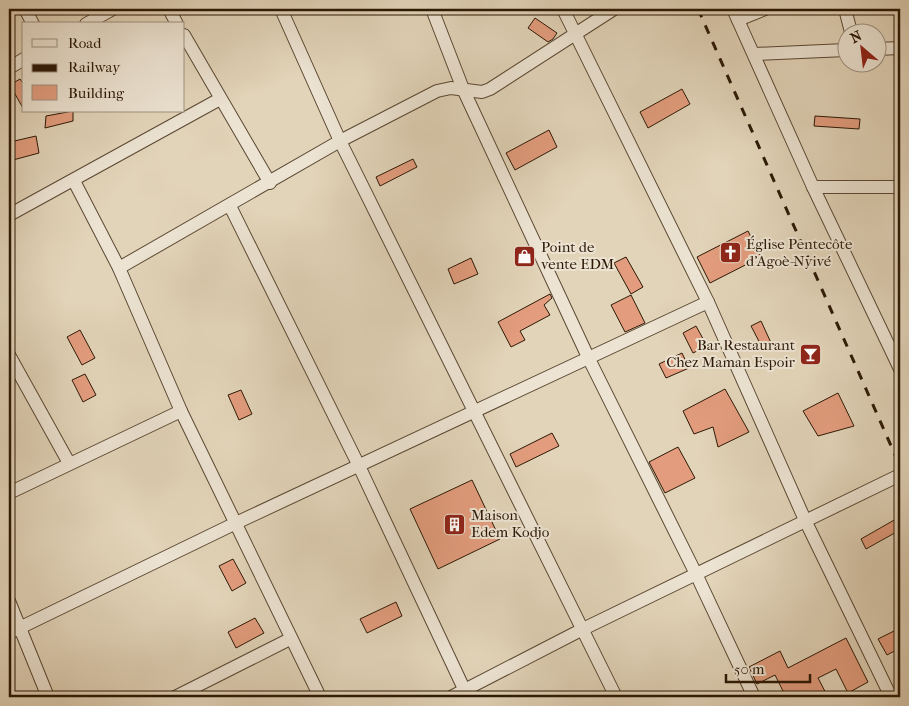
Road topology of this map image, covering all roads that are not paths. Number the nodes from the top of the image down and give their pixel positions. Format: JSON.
{"nodes":[{"id":1,"x":25,"y":9,"type":"edge"},
{"id":2,"x":113,"y":9,"type":"edge"},
{"id":3,"x":169,"y":9,"type":"edge"},
{"id":4,"x":282,"y":9,"type":"edge"},
{"id":5,"x":432,"y":9,"type":"edge"},
{"id":6,"x":563,"y":9,"type":"edge"},
{"id":7,"x":614,"y":9,"type":"edge"},
{"id":8,"x":765,"y":9,"type":"edge"},
{"id":9,"x":845,"y":9,"type":"edge"},
{"id":10,"x":735,"y":14,"type":"edge"},
{"id":11,"x":32,"y":22,"type":"edge"},
{"id":12,"x":90,"y":22,"type":"edge"},
{"id":13,"x":176,"y":22,"type":"edge"},
{"id":14,"x":848,"y":22,"type":"edge"},
{"id":15,"x":575,"y":34,"type":"junction"},
{"id":16,"x":185,"y":37,"type":"edge"},
{"id":17,"x":900,"y":48,"type":"edge"},
{"id":18,"x":886,"y":49,"type":"edge"},
{"id":19,"x":836,"y":50,"type":"edge"},
{"id":20,"x":755,"y":54,"type":"junction"},
{"id":21,"x":22,"y":60,"type":"edge"},
{"id":22,"x":9,"y":68,"type":"edge"},
{"id":23,"x":463,"y":89,"type":"junction"},
{"id":24,"x":220,"y":99,"type":"junction"},
{"id":25,"x":340,"y":141,"type":"junction"},
{"id":26,"x":74,"y":181,"type":"junction"},
{"id":27,"x":270,"y":183,"type":"junction"},
{"id":28,"x":813,"y":187,"type":"junction"},
{"id":29,"x":900,"y":187,"type":"edge"},
{"id":30,"x":230,"y":206,"type":"junction"},
{"id":31,"x":9,"y":215,"type":"edge"},
{"id":32,"x":119,"y":268,"type":"junction"},
{"id":33,"x":708,"y":302,"type":"junction"},
{"id":34,"x":9,"y":355,"type":"edge"},
{"id":35,"x":588,"y":357,"type":"junction"},
{"id":36,"x":900,"y":369,"type":"edge"},
{"id":37,"x":181,"y":411,"type":"junction"},
{"id":38,"x":475,"y":412,"type":"junction"},
{"id":39,"x":69,"y":463,"type":"junction"},
{"id":40,"x":359,"y":466,"type":"junction"},
{"id":41,"x":900,"y":475,"type":"edge"},
{"id":42,"x":9,"y":493,"type":"edge"},
{"id":43,"x":805,"y":520,"type":"junction"},
{"id":44,"x":236,"y":523,"type":"junction"},
{"id":45,"x":697,"y":576,"type":"junction"},
{"id":46,"x":9,"y":601,"type":"edge"},
{"id":47,"x":15,"y":630,"type":"edge"},
{"id":48,"x":583,"y":630,"type":"junction"},
{"id":49,"x":290,"y":639,"type":"junction"},
{"id":50,"x":465,"y":691,"type":"junction"},
{"id":51,"x":48,"y":697,"type":"edge"},
{"id":52,"x":178,"y":697,"type":"edge"},
{"id":53,"x":320,"y":697,"type":"edge"},
{"id":54,"x":451,"y":697,"type":"edge"},
{"id":55,"x":616,"y":697,"type":"edge"},
{"id":56,"x":754,"y":697,"type":"edge"},
{"id":57,"x":891,"y":697,"type":"edge"}],
"edges":[{"from":1,"to":11,"type":"street"},
{"from":2,"to":12,"type":"street"},
{"from":3,"to":13,"type":"street"},
{"from":4,"to":25,"type":"street"},
{"from":5,"to":23,"type":"street"},
{"from":6,"to":15,"type":"street"},
{"from":7,"to":15,"type":"street"},
{"from":8,"to":10,"type":"street"},
{"from":9,"to":14,"type":"street"},
{"from":10,"to":20,"type":"street"},
{"from":15,"to":23,"type":"street"},
{"from":15,"to":33,"type":"street"},
{"from":16,"to":24,"type":"street"},
{"from":17,"to":18,"type":"street"},
{"from":19,"to":20,"type":"street"},
{"from":20,"to":28,"type":"street"},
{"from":21,"to":22,"type":"street"},
{"from":23,"to":25,"type":"street"},
{"from":23,"to":35,"type":"street"},
{"from":24,"to":26,"type":"street"},
{"from":24,"to":27,"type":"street"},
{"from":25,"to":27,"type":"street"},
{"from":25,"to":38,"type":"street"},
{"from":26,"to":31,"type":"street"},
{"from":26,"to":32,"type":"street"},
{"from":27,"to":30,"type":"street"},
{"from":28,"to":29,"type":"street"},
{"from":28,"to":36,"type":"street"},
{"from":30,"to":32,"type":"street"},
{"from":30,"to":40,"type":"street"},
{"from":32,"to":37,"type":"street"},
{"from":33,"to":35,"type":"street"},
{"from":33,"to":43,"type":"street"},
{"from":34,"to":39,"type":"street"},
{"from":35,"to":38,"type":"street"},
{"from":35,"to":45,"type":"street"},
{"from":37,"to":39,"type":"street"},
{"from":37,"to":44,"type":"street"},
{"from":38,"to":40,"type":"street"},
{"from":38,"to":48,"type":"street"},
{"from":39,"to":42,"type":"street"},
{"from":40,"to":44,"type":"street"},
{"from":40,"to":50,"type":"street"},
{"from":41,"to":43,"type":"street"},
{"from":43,"to":45,"type":"street"},
{"from":43,"to":57,"type":"street"},
{"from":44,"to":47,"type":"street"},
{"from":44,"to":49,"type":"street"},
{"from":45,"to":48,"type":"street"},
{"from":45,"to":56,"type":"street"},
{"from":46,"to":47,"type":"street"},
{"from":47,"to":51,"type":"street"},
{"from":48,"to":50,"type":"street"},
{"from":48,"to":55,"type":"street"},
{"from":49,"to":52,"type":"street"},
{"from":49,"to":53,"type":"street"},
{"from":50,"to":54,"type":"street"}]}
